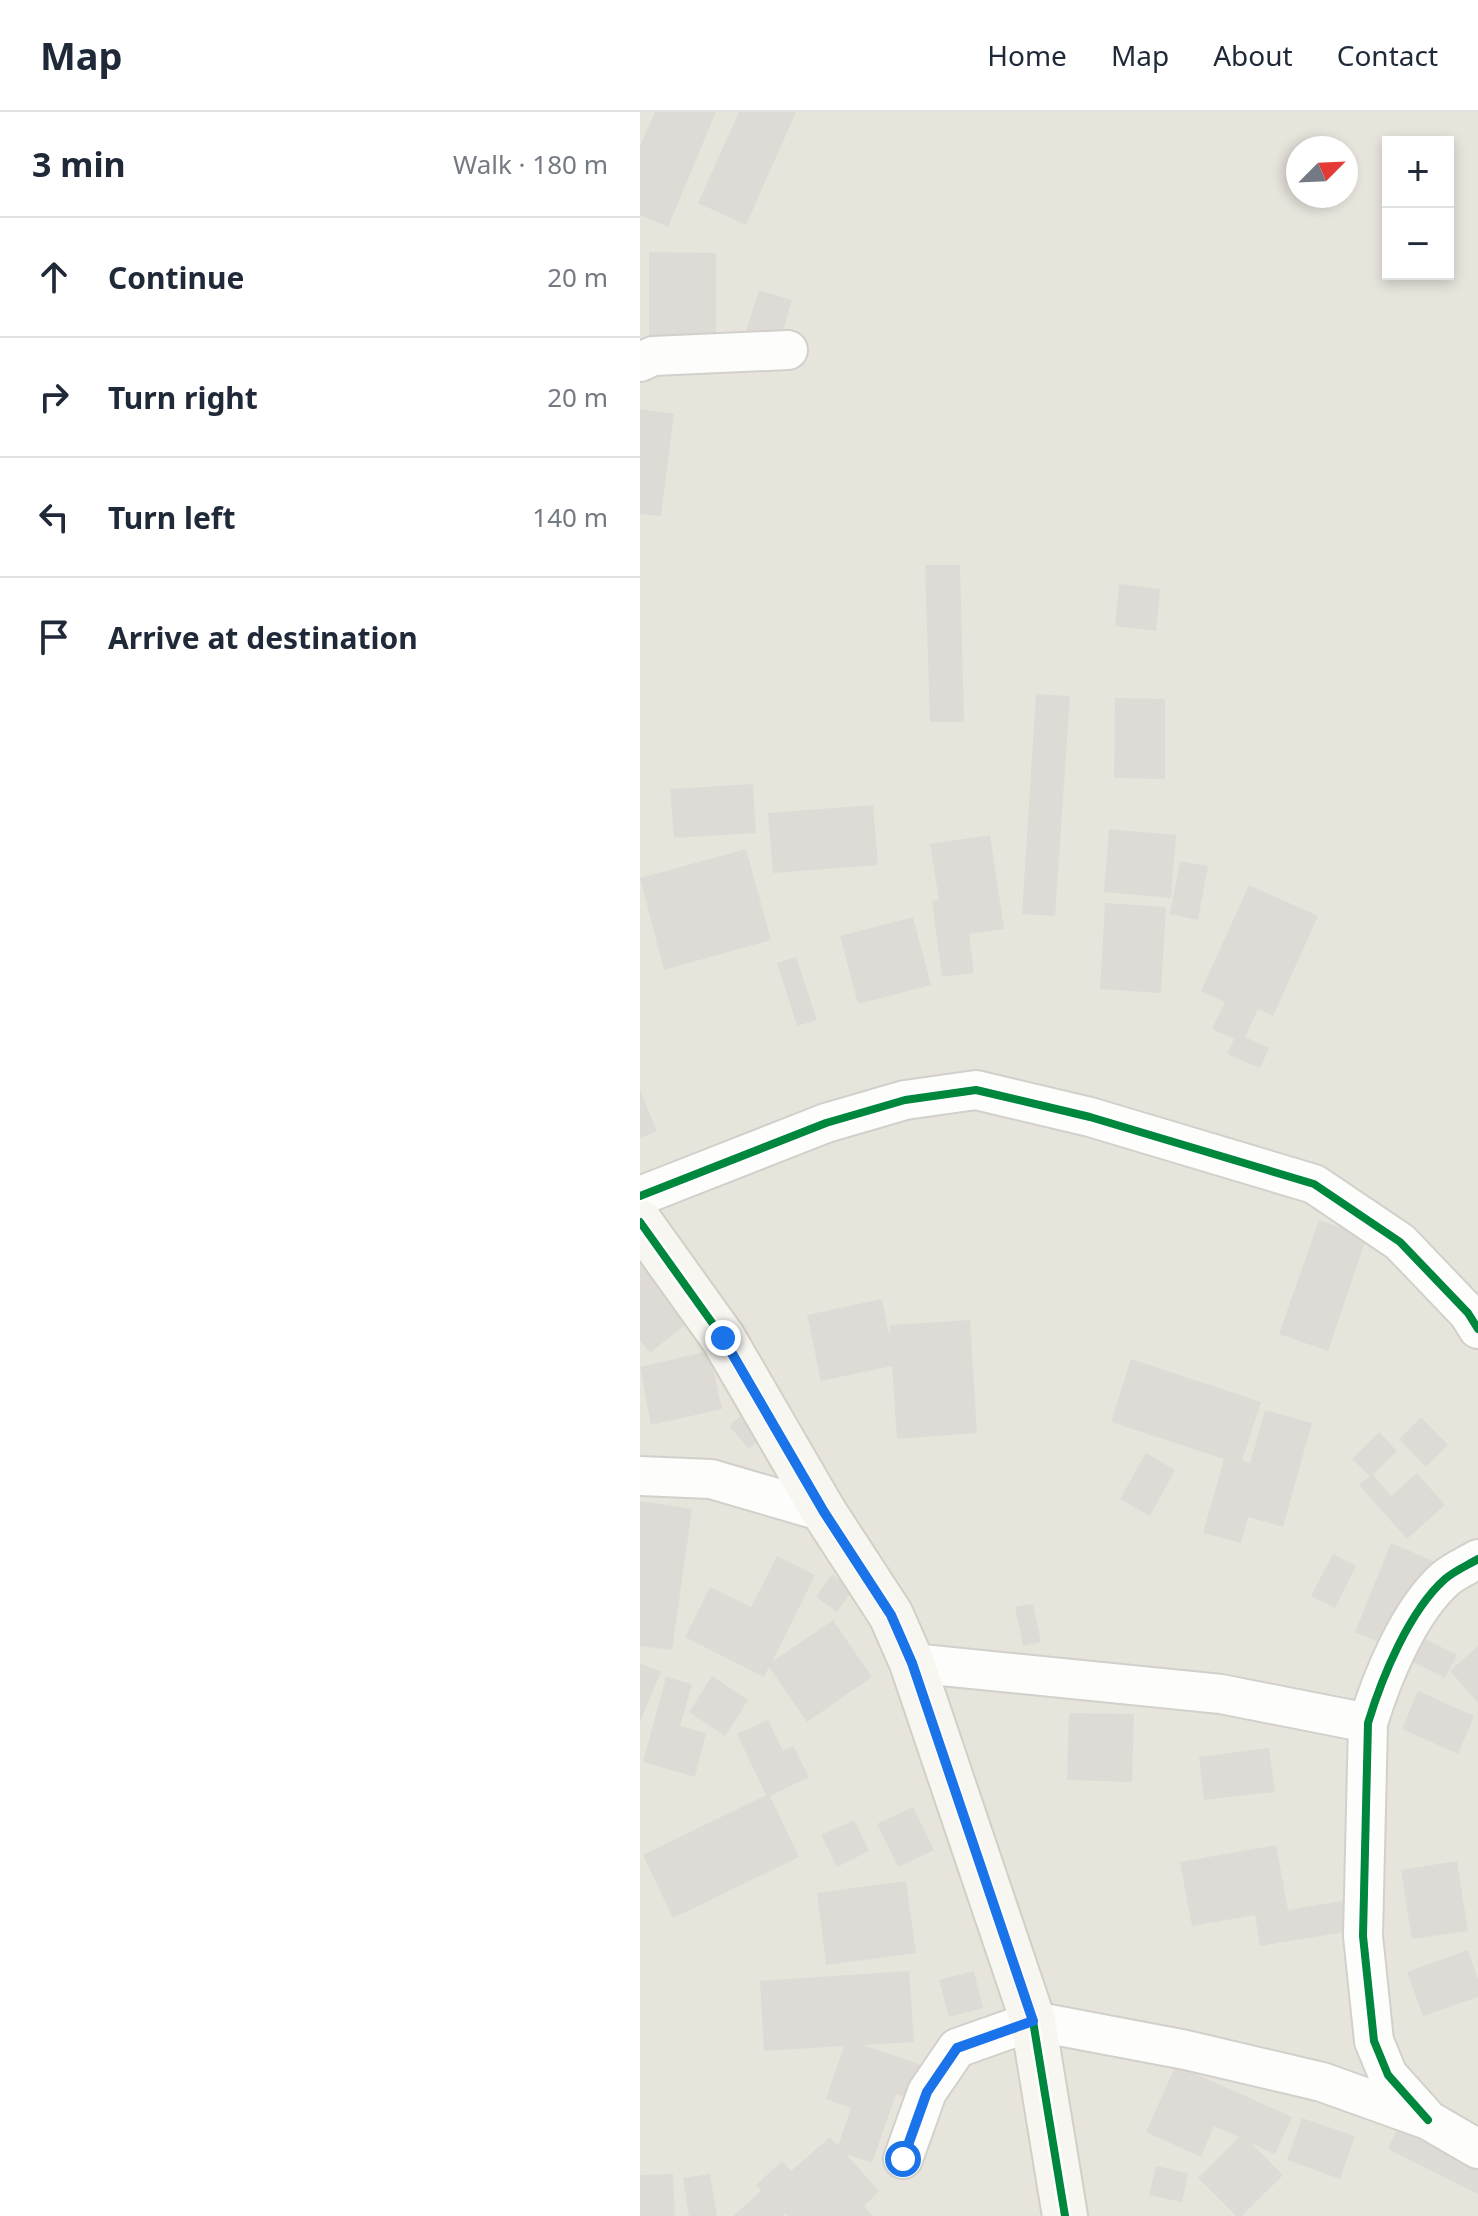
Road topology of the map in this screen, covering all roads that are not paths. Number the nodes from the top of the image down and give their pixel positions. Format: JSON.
{"nodes":[{"id":1,"x":788,"y":350,"type":"dead end"},
{"id":2,"x":640,"y":362,"type":"edge"},
{"id":3,"x":640,"y":1196,"type":"edge"},
{"id":4,"x":640,"y":1222,"type":"edge"},
{"id":5,"x":1478,"y":1329,"type":"edge"},
{"id":6,"x":640,"y":1476,"type":"edge"},
{"id":7,"x":824,"y":1512,"type":"junction"},
{"id":8,"x":1478,"y":1559,"type":"edge"},
{"id":9,"x":912,"y":1663,"type":"junction"},
{"id":10,"x":1368,"y":1723,"type":"junction"},
{"id":11,"x":1033,"y":2021,"type":"junction"},
{"id":12,"x":1428,"y":2120,"type":"junction"},
{"id":13,"x":1478,"y":2149,"type":"edge"},
{"id":14,"x":903,"y":2159,"type":"dead end"},
{"id":15,"x":1065,"y":2216,"type":"edge"}],
"edges":[{"from":1,"to":2,"type":"street"},
{"from":3,"to":5,"type":"street"},
{"from":4,"to":7,"type":"street"},
{"from":6,"to":7,"type":"street"},
{"from":7,"to":9,"type":"street"},
{"from":8,"to":10,"type":"street"},
{"from":9,"to":10,"type":"street"},
{"from":9,"to":11,"type":"street"},
{"from":10,"to":12,"type":"street"},
{"from":11,"to":12,"type":"street"},
{"from":11,"to":14,"type":"street"},
{"from":11,"to":15,"type":"street"},
{"from":12,"to":13,"type":"street"}]}
